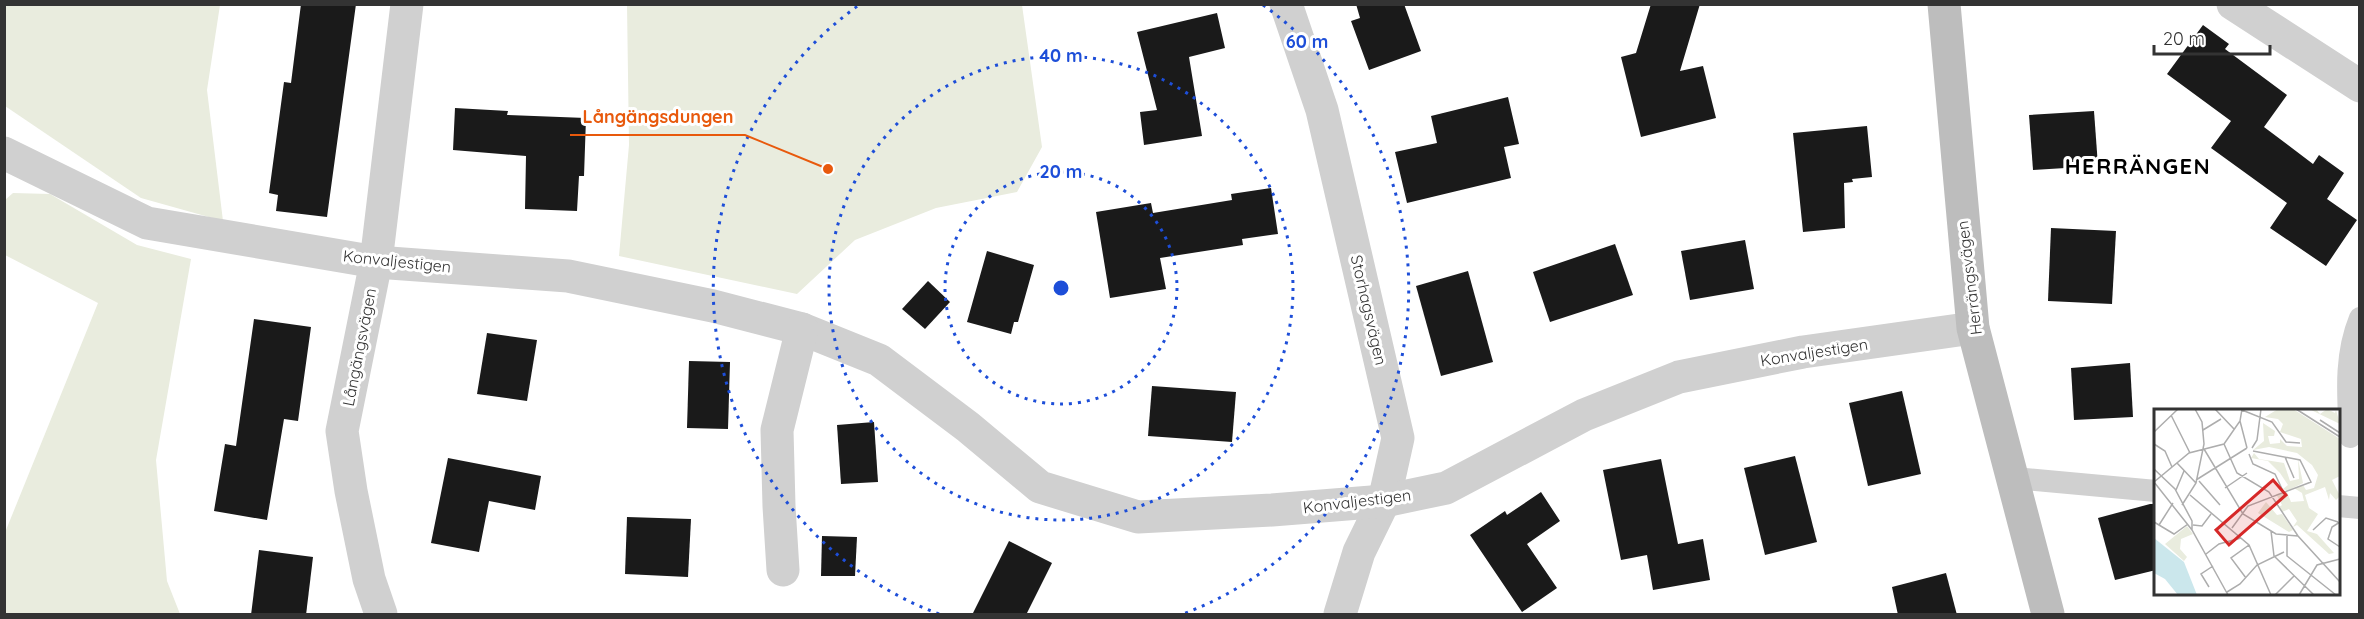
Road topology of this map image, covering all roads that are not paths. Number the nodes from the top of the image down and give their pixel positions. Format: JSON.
{"nodes":[{"id":1,"x":407,"y":4,"type":"edge"},
{"id":2,"x":1286,"y":4,"type":"edge"},
{"id":3,"x":1944,"y":4,"type":"edge"},
{"id":4,"x":2233,"y":4,"type":"edge"},
{"id":5,"x":2360,"y":86,"type":"edge"},
{"id":6,"x":4,"y":153,"type":"edge"},
{"id":7,"x":376,"y":262,"type":"junction"},
{"id":8,"x":2360,"y":318,"type":"edge"},
{"id":9,"x":1973,"y":328,"type":"junction"},
{"id":10,"x":802,"y":329,"type":"junction"},
{"id":11,"x":2350,"y":437,"type":"dead end"},
{"id":12,"x":2014,"y":478,"type":"junction"},
{"id":13,"x":2154,"y":490,"type":"edge"},
{"id":14,"x":1384,"y":501,"type":"junction"},
{"id":15,"x":2340,"y":506,"type":"edge"},
{"id":16,"x":2360,"y":508,"type":"edge"},
{"id":17,"x":783,"y":570,"type":"dead end"},
{"id":18,"x":381,"y":615,"type":"edge"},
{"id":19,"x":1340,"y":615,"type":"edge"},
{"id":20,"x":2048,"y":615,"type":"edge"}],
"edges":[{"from":1,"to":7,"type":"street","name":"Långängsvägen"},
{"from":2,"to":14,"type":"street","name":"Storhagsvägen"},
{"from":3,"to":9,"type":"street","name":"Herrängsvägen"},
{"from":4,"to":5,"type":"street"},
{"from":6,"to":7,"type":"street","name":"Konvaljestigen"},
{"from":7,"to":10,"type":"street","name":"Konvaljestigen"},
{"from":7,"to":18,"type":"street","name":"Långängsvägen"},
{"from":8,"to":11,"type":"lane"},
{"from":9,"to":12,"type":"street","name":"Herrängsvägen"},
{"from":9,"to":14,"type":"street","name":"Konvaljestigen"},
{"from":10,"to":14,"type":"street","name":"Konvaljestigen"},
{"from":10,"to":17,"type":"street"},
{"from":12,"to":13,"type":"lane"},
{"from":12,"to":20,"type":"street","name":"Herrängsvägen"},
{"from":14,"to":19,"type":"street","name":"Storhagsvägen"},
{"from":15,"to":16,"type":"lane"}]}
